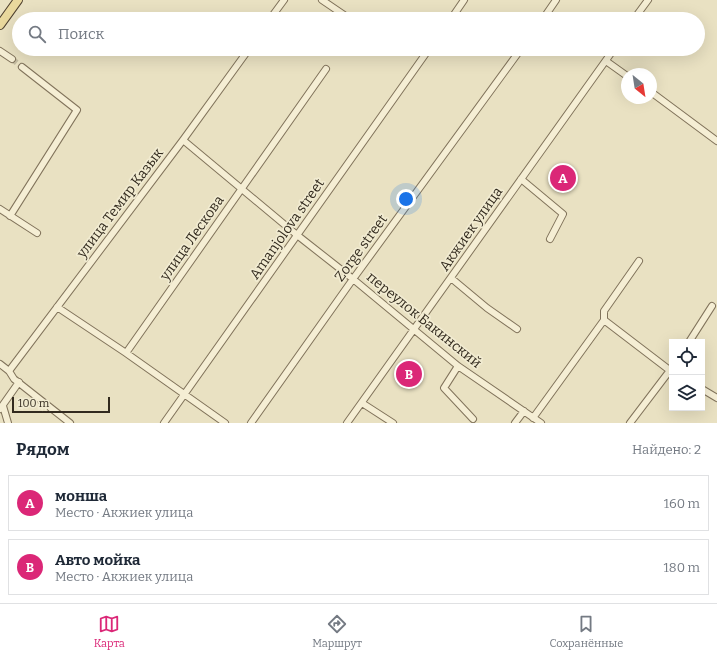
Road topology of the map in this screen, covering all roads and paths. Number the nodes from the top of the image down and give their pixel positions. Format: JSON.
{"nodes":[{"id":1,"x":18,"y":0,"type":"edge"},
{"id":2,"x":284,"y":0,"type":"edge"},
{"id":3,"x":322,"y":0,"type":"edge"},
{"id":4,"x":464,"y":0,"type":"edge"},
{"id":5,"x":556,"y":0,"type":"edge"},
{"id":6,"x":648,"y":0,"type":"edge"},
{"id":7,"x":275,"y":12,"type":"edge"},
{"id":8,"x":340,"y":12,"type":"edge"},
{"id":9,"x":456,"y":12,"type":"edge"},
{"id":10,"x":548,"y":12,"type":"edge"},
{"id":11,"x":639,"y":12,"type":"edge"},
{"id":12,"x":0,"y":25,"type":"edge"},
{"id":13,"x":0,"y":51,"type":"edge"},
{"id":14,"x":243,"y":56,"type":"edge"},
{"id":15,"x":424,"y":56,"type":"edge"},
{"id":16,"x":516,"y":56,"type":"edge"},
{"id":17,"x":609,"y":56,"type":"edge"},
{"id":18,"x":12,"y":59,"type":"tunnel mouth"},
{"id":19,"x":606,"y":60,"type":"junction"},
{"id":20,"x":22,"y":67,"type":"tunnel mouth"},
{"id":21,"x":326,"y":69,"type":"dead end"},
{"id":22,"x":621,"y":71,"type":"edge"},
{"id":23,"x":657,"y":96,"type":"edge"},
{"id":24,"x":183,"y":140,"type":"junction"},
{"id":25,"x":717,"y":140,"type":"edge"},
{"id":26,"x":522,"y":179,"type":"junction"},
{"id":27,"x":242,"y":188,"type":"junction"},
{"id":28,"x":0,"y":209,"type":"edge"},
{"id":29,"x":10,"y":216,"type":"junction"},
{"id":30,"x":37,"y":233,"type":"dead end"},
{"id":31,"x":297,"y":235,"type":"junction"},
{"id":32,"x":550,"y":239,"type":"dead end"},
{"id":33,"x":639,"y":261,"type":"dead end"},
{"id":34,"x":451,"y":278,"type":"junction"},
{"id":35,"x":353,"y":279,"type":"junction"},
{"id":36,"x":712,"y":306,"type":"dead end"},
{"id":37,"x":57,"y":307,"type":"junction"},
{"id":38,"x":604,"y":320,"type":"junction"},
{"id":39,"x":414,"y":329,"type":"junction"},
{"id":40,"x":517,"y":329,"type":"dead end"},
{"id":41,"x":691,"y":339,"type":"edge"},
{"id":42,"x":126,"y":353,"type":"junction"},
{"id":43,"x":0,"y":364,"type":"edge"},
{"id":44,"x":458,"y":366,"type":"junction"},
{"id":45,"x":669,"y":369,"type":"edge"},
{"id":46,"x":9,"y":371,"type":"junction"},
{"id":47,"x":669,"y":373,"type":"edge"},
{"id":48,"x":19,"y":382,"type":"junction"},
{"id":49,"x":705,"y":391,"type":"edge"},
{"id":50,"x":184,"y":395,"type":"junction"},
{"id":51,"x":717,"y":398,"type":"edge"},
{"id":52,"x":362,"y":403,"type":"junction"},
{"id":53,"x":1,"y":408,"type":"edge"},
{"id":54,"x":524,"y":411,"type":"junction"},
{"id":55,"x":533,"y":418,"type":"junction"},
{"id":56,"x":473,"y":419,"type":"dead end"},
{"id":57,"x":8,"y":423,"type":"edge"},
{"id":58,"x":70,"y":423,"type":"edge"},
{"id":59,"x":164,"y":423,"type":"edge"},
{"id":60,"x":225,"y":423,"type":"edge"},
{"id":61,"x":250,"y":423,"type":"edge"},
{"id":62,"x":347,"y":423,"type":"edge"},
{"id":63,"x":393,"y":423,"type":"edge"},
{"id":64,"x":515,"y":423,"type":"edge"},
{"id":65,"x":541,"y":423,"type":"edge"},
{"id":66,"x":630,"y":423,"type":"edge"}],
"edges":[{"from":1,"to":12,"type":"main road"},
{"from":2,"to":7,"type":"street"},
{"from":3,"to":8,"type":"street"},
{"from":4,"to":9,"type":"street"},
{"from":5,"to":10,"type":"street"},
{"from":6,"to":11,"type":"street"},
{"from":13,"to":18,"type":"street"},
{"from":14,"to":24,"type":"street","name":"улица Темир Казык"},
{"from":15,"to":31,"type":"street","name":"Amanjolova street"},
{"from":16,"to":35,"type":"street","name":"Zorge street"},
{"from":17,"to":19,"type":"street","name":"Акжиек улица"},
{"from":19,"to":22,"type":"street"},
{"from":19,"to":26,"type":"street","name":"Акжиек улица"},
{"from":20,"to":29,"type":"street"},
{"from":21,"to":27,"type":"street","name":"улица Лескова"},
{"from":23,"to":25,"type":"street"},
{"from":24,"to":27,"type":"street","name":"переулок Бакинский"},
{"from":24,"to":37,"type":"street","name":"улица Темир Казык"},
{"from":26,"to":32,"type":"street"},
{"from":26,"to":34,"type":"street","name":"Акжиек улица"},
{"from":27,"to":31,"type":"street","name":"переулок Бакинский"},
{"from":27,"to":42,"type":"street","name":"улица Лескова"},
{"from":28,"to":29,"type":"street"},
{"from":29,"to":30,"type":"street"},
{"from":31,"to":35,"type":"street","name":"переулок Бакинский"},
{"from":31,"to":50,"type":"street","name":"Amanjolova street"},
{"from":33,"to":38,"type":"street"},
{"from":34,"to":39,"type":"street","name":"Акжиек улица"},
{"from":34,"to":40,"type":"street"},
{"from":35,"to":39,"type":"street","name":"переулок Бакинский"},
{"from":35,"to":61,"type":"street","name":"Zorge street"},
{"from":36,"to":41,"type":"street"},
{"from":37,"to":42,"type":"street"},
{"from":37,"to":46,"type":"street","name":"улица Темир Казык"},
{"from":38,"to":45,"type":"street"},
{"from":38,"to":55,"type":"street"},
{"from":39,"to":44,"type":"street","name":"переулок Бакинский"},
{"from":39,"to":52,"type":"street","name":"Акжиек улица"},
{"from":42,"to":50,"type":"street"},
{"from":43,"to":46,"type":"street"},
{"from":44,"to":54,"type":"street","name":"переулок Бакинский"},
{"from":44,"to":56,"type":"street"},
{"from":46,"to":48,"type":"street"},
{"from":47,"to":66,"type":"street"},
{"from":48,"to":53,"type":"street"},
{"from":48,"to":58,"type":"street"},
{"from":49,"to":51,"type":"street"},
{"from":50,"to":59,"type":"street","name":"Amanjolova street"},
{"from":50,"to":60,"type":"street"},
{"from":52,"to":62,"type":"street","name":"Акжиек улица"},
{"from":52,"to":63,"type":"street"},
{"from":53,"to":57,"type":"street"},
{"from":54,"to":55,"type":"street","name":"переулок Бакинский"},
{"from":54,"to":64,"type":"street"},
{"from":55,"to":65,"type":"street","name":"переулок Бакинский"}]}
